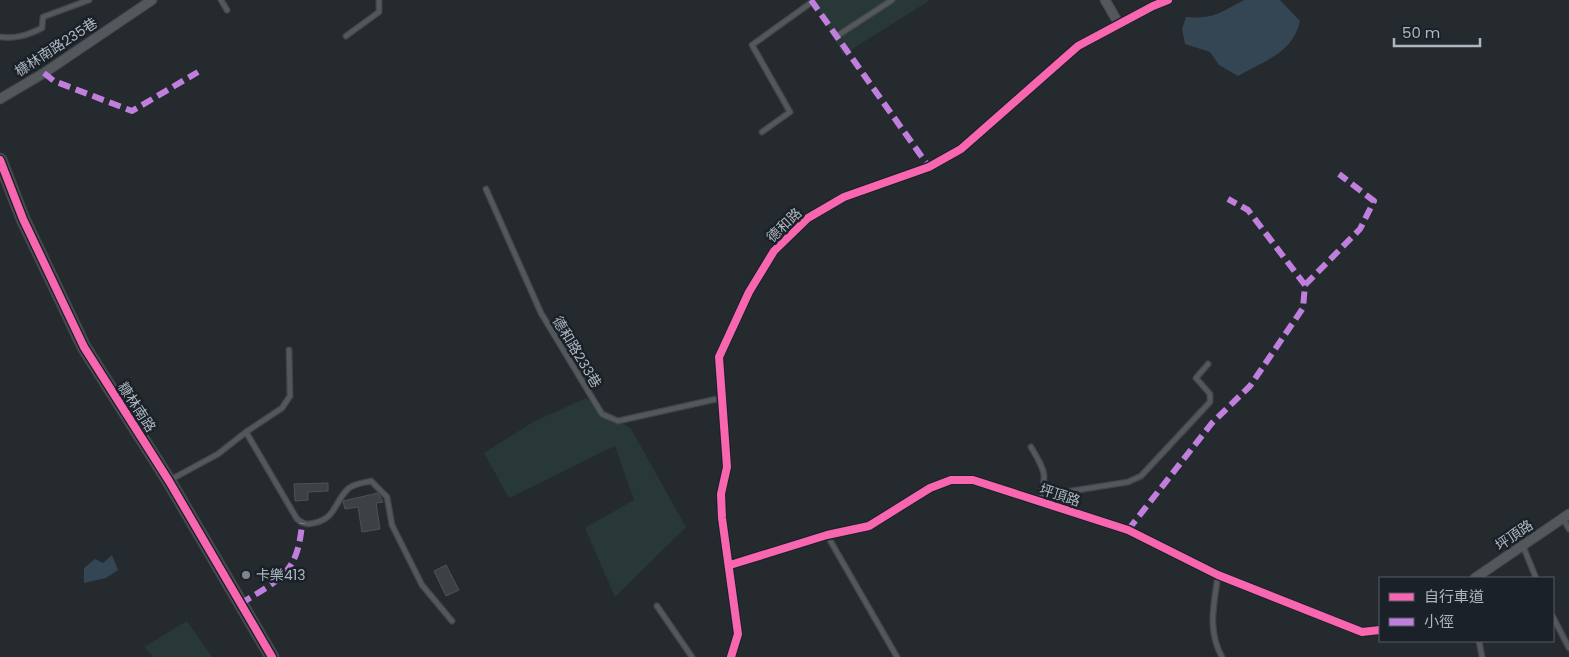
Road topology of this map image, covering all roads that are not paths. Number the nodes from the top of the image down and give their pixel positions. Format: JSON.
{"nodes":[{"id":1,"x":89,"y":0,"type":"edge"},
{"id":2,"x":152,"y":0,"type":"edge"},
{"id":3,"x":221,"y":0,"type":"edge"},
{"id":4,"x":379,"y":0,"type":"edge"},
{"id":5,"x":892,"y":0,"type":"edge"},
{"id":6,"x":1105,"y":0,"type":"edge"},
{"id":7,"x":1165,"y":1,"type":"edge"},
{"id":8,"x":812,"y":2,"type":"dead end"},
{"id":9,"x":1153,"y":3,"type":"edge"},
{"id":10,"x":227,"y":10,"type":"dead end"},
{"id":11,"x":1119,"y":24,"type":"junction"},
{"id":12,"x":346,"y":36,"type":"dead end"},
{"id":13,"x":837,"y":36,"type":"dead end"},
{"id":14,"x":0,"y":37,"type":"edge"},
{"id":15,"x":0,"y":99,"type":"edge"},
{"id":16,"x":762,"y":132,"type":"dead end"},
{"id":17,"x":0,"y":160,"type":"edge"},
{"id":18,"x":486,"y":188,"type":"dead end"},
{"id":19,"x":289,"y":350,"type":"dead end"},
{"id":20,"x":1208,"y":364,"type":"dead end"},
{"id":21,"x":721,"y":398,"type":"junction"},
{"id":22,"x":246,"y":432,"type":"junction"},
{"id":23,"x":1031,"y":447,"type":"dead end"},
{"id":24,"x":169,"y":481,"type":"junction"},
{"id":25,"x":1038,"y":501,"type":"junction"},
{"id":26,"x":1054,"y":506,"type":"junction"},
{"id":27,"x":1566,"y":516,"type":"edge"},
{"id":28,"x":1569,"y":529,"type":"edge"},
{"id":29,"x":827,"y":535,"type":"junction"},
{"id":30,"x":1523,"y":546,"type":"junction"},
{"id":31,"x":730,"y":565,"type":"junction"},
{"id":32,"x":1218,"y":575,"type":"junction"},
{"id":33,"x":1476,"y":577,"type":"edge"},
{"id":34,"x":1536,"y":577,"type":"edge"},
{"id":35,"x":657,"y":606,"type":"dead end"},
{"id":36,"x":1554,"y":619,"type":"edge"},
{"id":37,"x":452,"y":621,"type":"dead end"},
{"id":38,"x":1379,"y":630,"type":"edge"},
{"id":39,"x":1479,"y":642,"type":"edge"},
{"id":40,"x":1569,"y":648,"type":"edge"},
{"id":41,"x":272,"y":657,"type":"edge"},
{"id":42,"x":692,"y":657,"type":"edge"},
{"id":43,"x":731,"y":657,"type":"edge"},
{"id":44,"x":897,"y":657,"type":"edge"},
{"id":45,"x":1222,"y":657,"type":"edge"},
{"id":46,"x":1482,"y":657,"type":"edge"}],
"edges":[{"from":1,"to":14,"type":"lane"},
{"from":2,"to":15,"type":"street","name":"槺林南路235巷"},
{"from":3,"to":10,"type":"lane"},
{"from":4,"to":12,"type":"lane"},
{"from":5,"to":13,"type":"lane"},
{"from":6,"to":11,"type":"street"},
{"from":7,"to":9,"type":"street","name":"德和路"},
{"from":8,"to":16,"type":"lane"},
{"from":9,"to":11,"type":"street","name":"德和路"},
{"from":11,"to":21,"type":"street","name":"德和路"},
{"from":17,"to":24,"type":"street","name":"糠林南路"},
{"from":18,"to":21,"type":"lane","name":"德和路233巷"},
{"from":19,"to":22,"type":"lane"},
{"from":20,"to":26,"type":"lane"},
{"from":21,"to":31,"type":"street","name":"德和路"},
{"from":22,"to":24,"type":"lane"},
{"from":22,"to":37,"type":"lane"},
{"from":23,"to":25,"type":"lane"},
{"from":24,"to":41,"type":"street","name":"糠林南路"},
{"from":25,"to":26,"type":"street","name":"坪頂路"},
{"from":25,"to":29,"type":"street","name":"坪頂路"},
{"from":26,"to":32,"type":"street","name":"坪頂路"},
{"from":27,"to":28,"type":"lane"},
{"from":27,"to":30,"type":"street","name":"坪頂路"},
{"from":29,"to":31,"type":"street","name":"坪頂路"},
{"from":29,"to":44,"type":"lane"},
{"from":30,"to":33,"type":"street","name":"坪頂路"},
{"from":30,"to":34,"type":"lane"},
{"from":31,"to":43,"type":"street","name":"德和路"},
{"from":32,"to":38,"type":"street","name":"坪頂路"},
{"from":32,"to":45,"type":"lane"},
{"from":35,"to":42,"type":"lane"},
{"from":36,"to":40,"type":"lane"},
{"from":39,"to":46,"type":"lane"}]}
